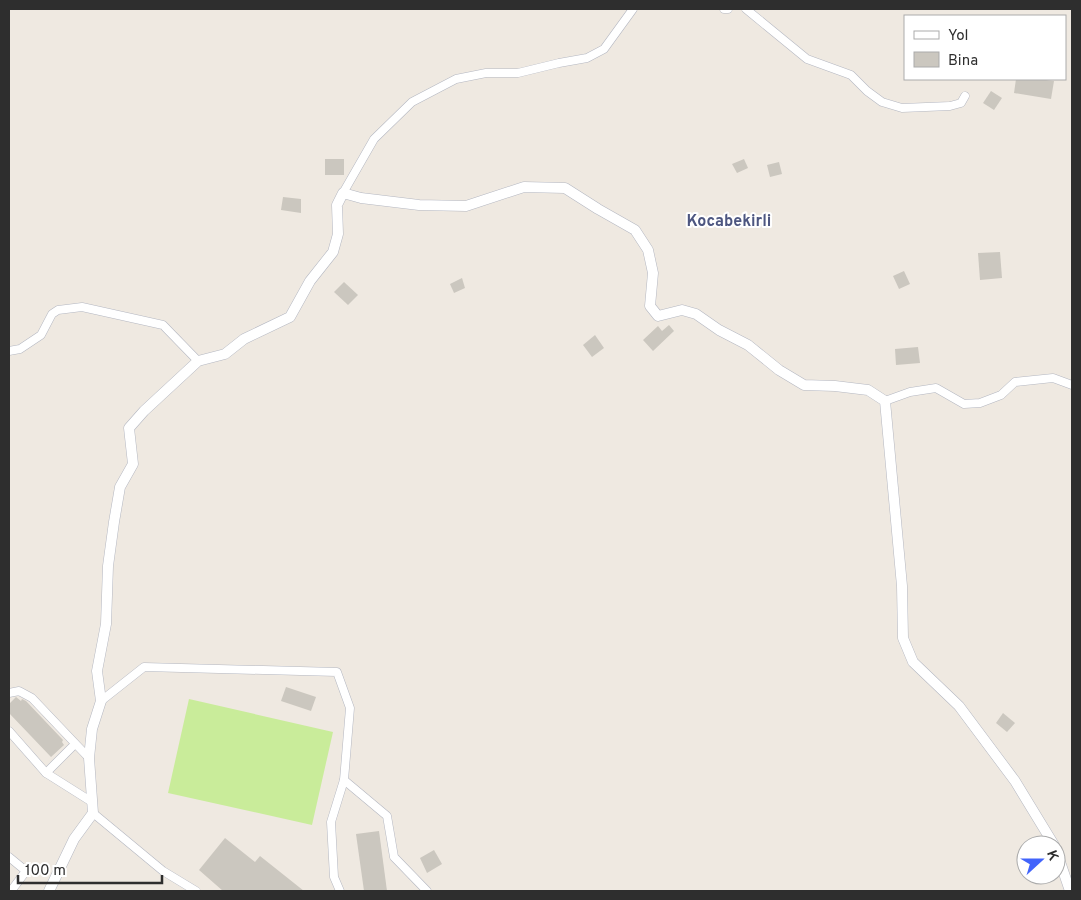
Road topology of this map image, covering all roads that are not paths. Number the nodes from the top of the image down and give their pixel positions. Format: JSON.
{"nodes":[{"id":1,"x":633,"y":9,"type":"edge"},
{"id":2,"x":724,"y":9,"type":"edge"},
{"id":3,"x":728,"y":9,"type":"edge"},
{"id":4,"x":746,"y":9,"type":"edge"},
{"id":5,"x":965,"y":96,"type":"dead end"},
{"id":6,"x":343,"y":193,"type":"junction"},
{"id":7,"x":9,"y":351,"type":"edge"},
{"id":8,"x":198,"y":361,"type":"junction"},
{"id":9,"x":1072,"y":385,"type":"edge"},
{"id":10,"x":885,"y":401,"type":"junction"},
{"id":11,"x":9,"y":693,"type":"edge"},
{"id":12,"x":101,"y":701,"type":"junction"},
{"id":13,"x":9,"y":732,"type":"edge"},
{"id":14,"x":76,"y":744,"type":"junction"},
{"id":15,"x":89,"y":758,"type":"junction"},
{"id":16,"x":46,"y":773,"type":"junction"},
{"id":17,"x":344,"y":780,"type":"junction"},
{"id":18,"x":92,"y":802,"type":"junction"},
{"id":19,"x":94,"y":813,"type":"junction"},
{"id":20,"x":1048,"y":835,"type":"edge"},
{"id":21,"x":9,"y":857,"type":"edge"},
{"id":22,"x":11,"y":891,"type":"edge"},
{"id":23,"x":48,"y":891,"type":"edge"},
{"id":24,"x":196,"y":891,"type":"edge"},
{"id":25,"x":340,"y":891,"type":"edge"},
{"id":26,"x":427,"y":891,"type":"edge"}],
"edges":[{"from":1,"to":6,"type":"street"},
{"from":2,"to":3,"type":"street"},
{"from":4,"to":5,"type":"street"},
{"from":6,"to":8,"type":"street"},
{"from":6,"to":10,"type":"street"},
{"from":7,"to":8,"type":"street"},
{"from":8,"to":12,"type":"street"},
{"from":9,"to":10,"type":"street"},
{"from":10,"to":20,"type":"street"},
{"from":11,"to":14,"type":"street"},
{"from":12,"to":15,"type":"street"},
{"from":12,"to":17,"type":"street"},
{"from":13,"to":16,"type":"street"},
{"from":14,"to":15,"type":"street"},
{"from":14,"to":16,"type":"street"},
{"from":15,"to":18,"type":"street"},
{"from":16,"to":18,"type":"street"},
{"from":17,"to":25,"type":"street"},
{"from":17,"to":26,"type":"street"},
{"from":18,"to":19,"type":"street"},
{"from":19,"to":23,"type":"street"},
{"from":19,"to":24,"type":"street"},
{"from":21,"to":22,"type":"street"}]}
